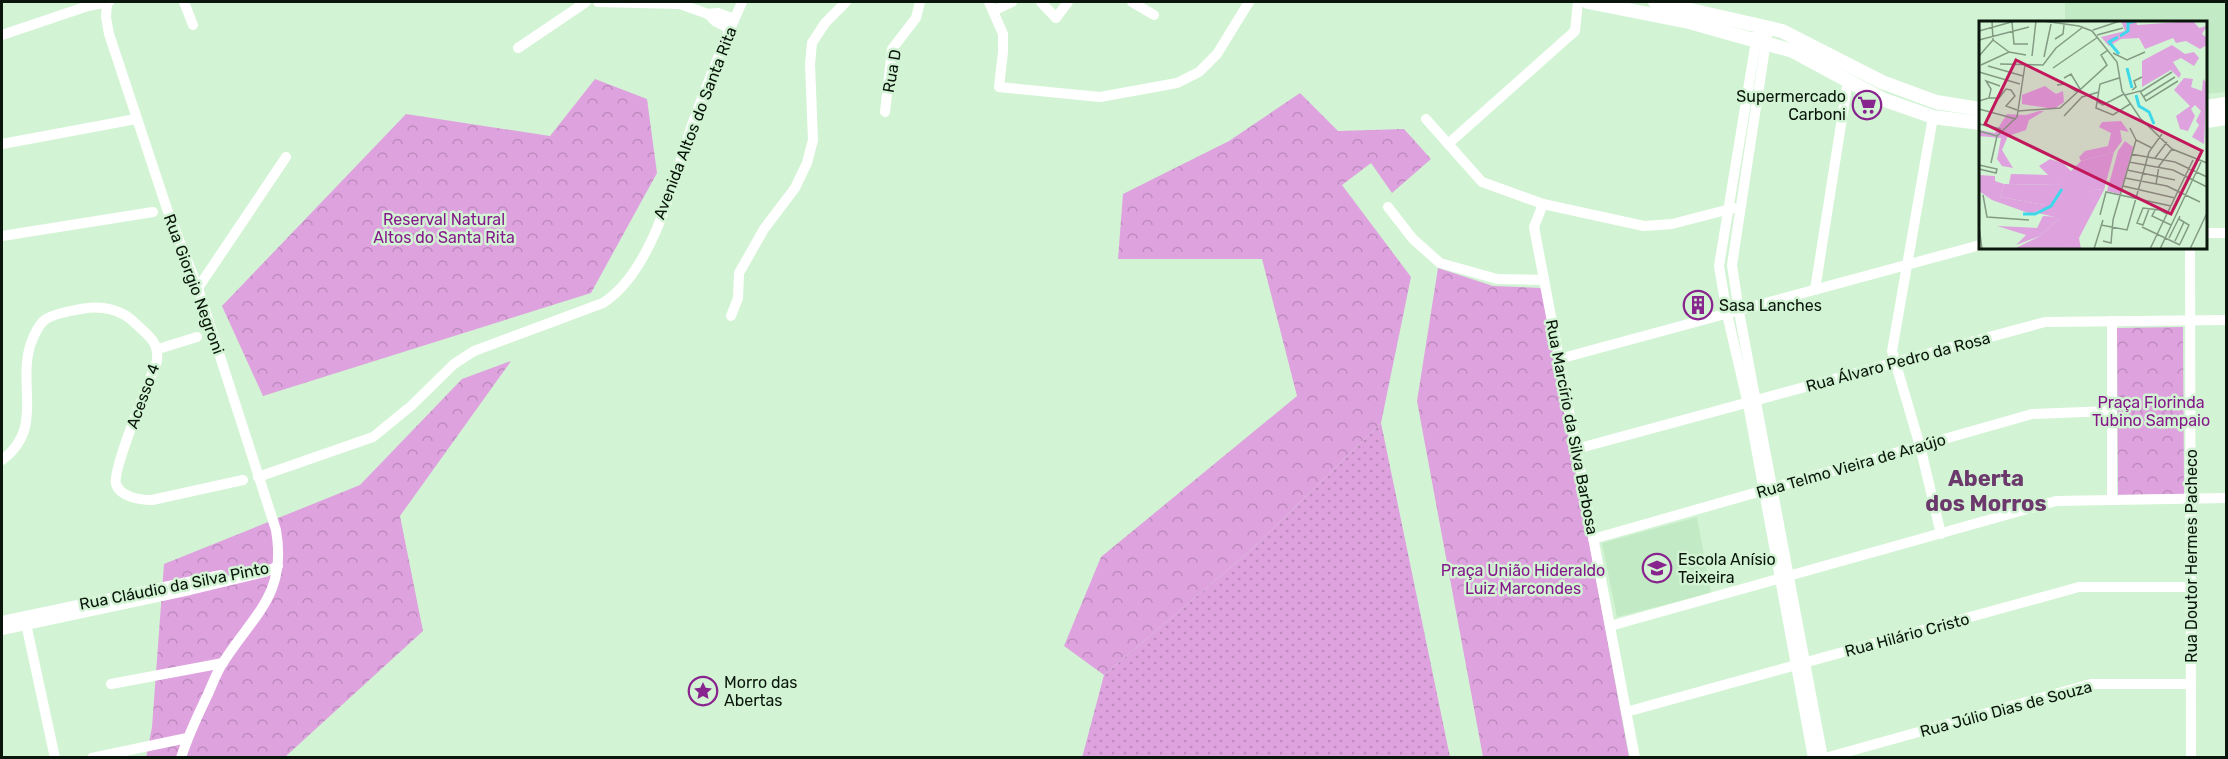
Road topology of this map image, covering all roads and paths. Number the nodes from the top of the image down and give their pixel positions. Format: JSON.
{"nodes":[{"id":1,"x":108,"y":2,"type":"edge"},
{"id":2,"x":184,"y":2,"type":"edge"},
{"id":3,"x":586,"y":2,"type":"edge"},
{"id":4,"x":598,"y":2,"type":"edge"},
{"id":5,"x":742,"y":2,"type":"edge"},
{"id":6,"x":846,"y":2,"type":"edge"},
{"id":7,"x":920,"y":2,"type":"edge"},
{"id":8,"x":1012,"y":2,"type":"edge"},
{"id":9,"x":1041,"y":2,"type":"edge"},
{"id":10,"x":1068,"y":2,"type":"edge"},
{"id":11,"x":1132,"y":2,"type":"edge"},
{"id":12,"x":1249,"y":2,"type":"edge"},
{"id":13,"x":1578,"y":2,"type":"edge"},
{"id":14,"x":1588,"y":2,"type":"edge"},
{"id":15,"x":1655,"y":2,"type":"edge"},
{"id":16,"x":681,"y":3,"type":"edge"},
{"id":17,"x":991,"y":6,"type":"edge"},
{"id":18,"x":1154,"y":15,"type":"dead end"},
{"id":19,"x":732,"y":24,"type":"junction"},
{"id":20,"x":194,"y":25,"type":"dead end"},
{"id":21,"x":1763,"y":27,"type":"junction"},
{"id":22,"x":2,"y":35,"type":"edge"},
{"id":23,"x":1761,"y":41,"type":"junction"},
{"id":24,"x":518,"y":48,"type":"dead end"},
{"id":25,"x":1848,"y":80,"type":"junction"},
{"id":26,"x":2226,"y":104,"type":"edge"},
{"id":27,"x":2207,"y":107,"type":"edge"},
{"id":28,"x":1979,"y":109,"type":"edge"},
{"id":29,"x":885,"y":112,"type":"dead end"},
{"id":30,"x":1933,"y":117,"type":"junction"},
{"id":31,"x":1426,"y":118,"type":"dead end"},
{"id":32,"x":2226,"y":118,"type":"edge"},
{"id":33,"x":136,"y":119,"type":"junction"},
{"id":34,"x":2207,"y":122,"type":"edge"},
{"id":35,"x":1979,"y":123,"type":"edge"},
{"id":36,"x":2,"y":144,"type":"edge"},
{"id":37,"x":1448,"y":144,"type":"junction"},
{"id":38,"x":286,"y":157,"type":"dead end"},
{"id":39,"x":1543,"y":204,"type":"junction"},
{"id":40,"x":1388,"y":207,"type":"dead end"},
{"id":41,"x":1741,"y":208,"type":"junction"},
{"id":42,"x":1729,"y":209,"type":"junction"},
{"id":43,"x":153,"y":212,"type":"dead end"},
{"id":44,"x":2226,"y":232,"type":"edge"},
{"id":45,"x":2207,"y":233,"type":"edge"},
{"id":46,"x":2,"y":236,"type":"edge"},
{"id":47,"x":1979,"y":245,"type":"edge"},
{"id":48,"x":2190,"y":249,"type":"edge"},
{"id":49,"x":1906,"y":264,"type":"junction"},
{"id":50,"x":1544,"y":280,"type":"junction"},
{"id":51,"x":198,"y":288,"type":"junction"},
{"id":52,"x":1815,"y":290,"type":"junction"},
{"id":53,"x":1739,"y":312,"type":"junction"},
{"id":54,"x":1727,"y":314,"type":"junction"},
{"id":55,"x":731,"y":316,"type":"dead end"},
{"id":56,"x":2190,"y":320,"type":"junction"},
{"id":57,"x":2226,"y":320,"type":"edge"},
{"id":58,"x":2112,"y":321,"type":"junction"},
{"id":59,"x":197,"y":337,"type":"dead end"},
{"id":60,"x":158,"y":349,"type":"junction"},
{"id":61,"x":1559,"y":359,"type":"junction"},
{"id":62,"x":1895,"y":363,"type":"junction"},
{"id":63,"x":1752,"y":403,"type":"junction"},
{"id":64,"x":2111,"y":411,"type":"junction"},
{"id":65,"x":1920,"y":446,"type":"junction"},
{"id":66,"x":1576,"y":449,"type":"junction"},
{"id":67,"x":2,"y":460,"type":"edge"},
{"id":68,"x":258,"y":477,"type":"junction"},
{"id":69,"x":243,"y":480,"type":"dead end"},
{"id":70,"x":1768,"y":490,"type":"junction"},
{"id":71,"x":2191,"y":498,"type":"junction"},
{"id":72,"x":2226,"y":498,"type":"edge"},
{"id":73,"x":2112,"y":500,"type":"junction"},
{"id":74,"x":1941,"y":534,"type":"junction"},
{"id":75,"x":1593,"y":539,"type":"junction"},
{"id":76,"x":278,"y":566,"type":"junction"},
{"id":77,"x":1785,"y":578,"type":"junction"},
{"id":78,"x":2191,"y":587,"type":"junction"},
{"id":79,"x":25,"y":620,"type":"junction"},
{"id":80,"x":2,"y":621,"type":"edge"},
{"id":81,"x":1610,"y":626,"type":"junction"},
{"id":82,"x":2,"y":630,"type":"edge"},
{"id":83,"x":223,"y":663,"type":"junction"},
{"id":84,"x":1801,"y":664,"type":"junction"},
{"id":85,"x":111,"y":684,"type":"dead end"},
{"id":86,"x":2191,"y":684,"type":"junction"},
{"id":87,"x":1626,"y":712,"type":"junction"},
{"id":88,"x":187,"y":738,"type":"junction"},
{"id":89,"x":55,"y":758,"type":"edge"},
{"id":90,"x":92,"y":758,"type":"edge"},
{"id":91,"x":181,"y":758,"type":"edge"},
{"id":92,"x":1635,"y":758,"type":"edge"},
{"id":93,"x":1813,"y":758,"type":"edge"},
{"id":94,"x":1824,"y":758,"type":"edge"},
{"id":95,"x":2191,"y":758,"type":"edge"}],
"edges":[{"from":1,"to":22,"type":"street"},
{"from":1,"to":33,"type":"street","name":"Rua Giorgio Negroni"},
{"from":2,"to":20,"type":"street"},
{"from":3,"to":24,"type":"street"},
{"from":4,"to":16,"type":"street"},
{"from":5,"to":19,"type":"street","name":"Avenida Altos do Santa Rita"},
{"from":6,"to":55,"type":"street"},
{"from":7,"to":29,"type":"street","name":"Rua D"},
{"from":8,"to":17,"type":"street"},
{"from":9,"to":10,"type":"street"},
{"from":11,"to":18,"type":"street"},
{"from":12,"to":17,"type":"street"},
{"from":13,"to":37,"type":"street"},
{"from":14,"to":23,"type":"main road"},
{"from":15,"to":21,"type":"main road"},
{"from":16,"to":19,"type":"street"},
{"from":19,"to":68,"type":"street","name":"Avenida Altos do Santa Rita"},
{"from":21,"to":23,"type":"street"},
{"from":21,"to":28,"type":"main road"},
{"from":23,"to":25,"type":"main road"},
{"from":23,"to":41,"type":"street"},
{"from":23,"to":42,"type":"street"},
{"from":25,"to":30,"type":"main road"},
{"from":25,"to":52,"type":"street"},
{"from":26,"to":27,"type":"main road"},
{"from":30,"to":35,"type":"main road"},
{"from":30,"to":49,"type":"street"},
{"from":31,"to":37,"type":"street"},
{"from":32,"to":34,"type":"main road"},
{"from":33,"to":36,"type":"street"},
{"from":33,"to":51,"type":"street","name":"Rua Giorgio Negroni"},
{"from":37,"to":39,"type":"street"},
{"from":38,"to":51,"type":"street"},
{"from":39,"to":42,"type":"street"},
{"from":39,"to":50,"type":"street","name":"Rua Marcírio da Silva Barbosa"},
{"from":40,"to":50,"type":"street"},
{"from":41,"to":42,"type":"street"},
{"from":41,"to":53,"type":"street"},
{"from":42,"to":54,"type":"street"},
{"from":43,"to":46,"type":"street"},
{"from":44,"to":45,"type":"street"},
{"from":47,"to":49,"type":"street"},
{"from":48,"to":56,"type":"street","name":"Rua Doutor Hermes Pacheco"},
{"from":49,"to":52,"type":"street"},
{"from":49,"to":62,"type":"street"},
{"from":50,"to":61,"type":"street","name":"Rua Marcírio da Silva Barbosa"},
{"from":51,"to":68,"type":"street","name":"Rua Giorgio Negroni"},
{"from":52,"to":53,"type":"street"},
{"from":53,"to":54,"type":"street"},
{"from":53,"to":63,"type":"street"},
{"from":54,"to":61,"type":"street"},
{"from":54,"to":63,"type":"street"},
{"from":56,"to":57,"type":"street","name":"Rua Álvaro Pedro da Rosa"},
{"from":56,"to":58,"type":"street","name":"Rua Álvaro Pedro da Rosa"},
{"from":56,"to":71,"type":"street","name":"Rua Doutor Hermes Pacheco"},
{"from":58,"to":62,"type":"street","name":"Rua Álvaro Pedro da Rosa"},
{"from":58,"to":64,"type":"street"},
{"from":59,"to":60,"type":"street"},
{"from":60,"to":67,"type":"street","name":"Acesso 4"},
{"from":60,"to":69,"type":"street","name":"Acesso 4"},
{"from":61,"to":66,"type":"street","name":"Rua Marcírio da Silva Barbosa"},
{"from":62,"to":63,"type":"street","name":"Rua Álvaro Pedro da Rosa"},
{"from":62,"to":65,"type":"street"},
{"from":63,"to":66,"type":"street","name":"Rua Álvaro Pedro da Rosa"},
{"from":63,"to":70,"type":"street"},
{"from":64,"to":65,"type":"street","name":"Rua Telmo Vieira de Araújo"},
{"from":64,"to":73,"type":"street"},
{"from":65,"to":70,"type":"street","name":"Rua Telmo Vieira de Araújo"},
{"from":65,"to":74,"type":"street"},
{"from":66,"to":75,"type":"street","name":"Rua Marcírio da Silva Barbosa"},
{"from":68,"to":76,"type":"street","name":"Rua Giorgio Negroni"},
{"from":70,"to":75,"type":"street","name":"Rua Telmo Vieira de Araújo"},
{"from":70,"to":77,"type":"street"},
{"from":71,"to":72,"type":"street"},
{"from":71,"to":73,"type":"street"},
{"from":71,"to":78,"type":"street","name":"Rua Doutor Hermes Pacheco"},
{"from":73,"to":74,"type":"street"},
{"from":74,"to":77,"type":"street"},
{"from":75,"to":81,"type":"street","name":"Rua Marcírio da Silva Barbosa"},
{"from":76,"to":79,"type":"street","name":"Rua Cláudio da Silva Pinto"},
{"from":76,"to":83,"type":"street","name":"Rua Giorgio Negroni"},
{"from":77,"to":81,"type":"street"},
{"from":77,"to":84,"type":"street"},
{"from":78,"to":84,"type":"street","name":"Rua Hilário Cristo"},
{"from":78,"to":86,"type":"street","name":"Rua Doutor Hermes Pacheco"},
{"from":79,"to":80,"type":"street","name":"Rua Cláudio da Silva Pinto"},
{"from":79,"to":82,"type":"street","name":"Rua Cláudio da Silva Pinto"},
{"from":79,"to":89,"type":"street"},
{"from":81,"to":87,"type":"street","name":"Rua Marcírio da Silva Barbosa"},
{"from":83,"to":85,"type":"street"},
{"from":83,"to":88,"type":"street","name":"Rua Giorgio Negroni"},
{"from":84,"to":87,"type":"street","name":"Rua Hilário Cristo"},
{"from":84,"to":93,"type":"street"},
{"from":84,"to":94,"type":"street"},
{"from":86,"to":94,"type":"street","name":"Rua Júlio Dias de Souza"},
{"from":86,"to":95,"type":"street","name":"Rua Doutor Hermes Pacheco"},
{"from":87,"to":92,"type":"street","name":"Rua Marcírio da Silva Barbosa"},
{"from":88,"to":90,"type":"street"},
{"from":88,"to":91,"type":"street","name":"Rua Giorgio Negroni"}]}
